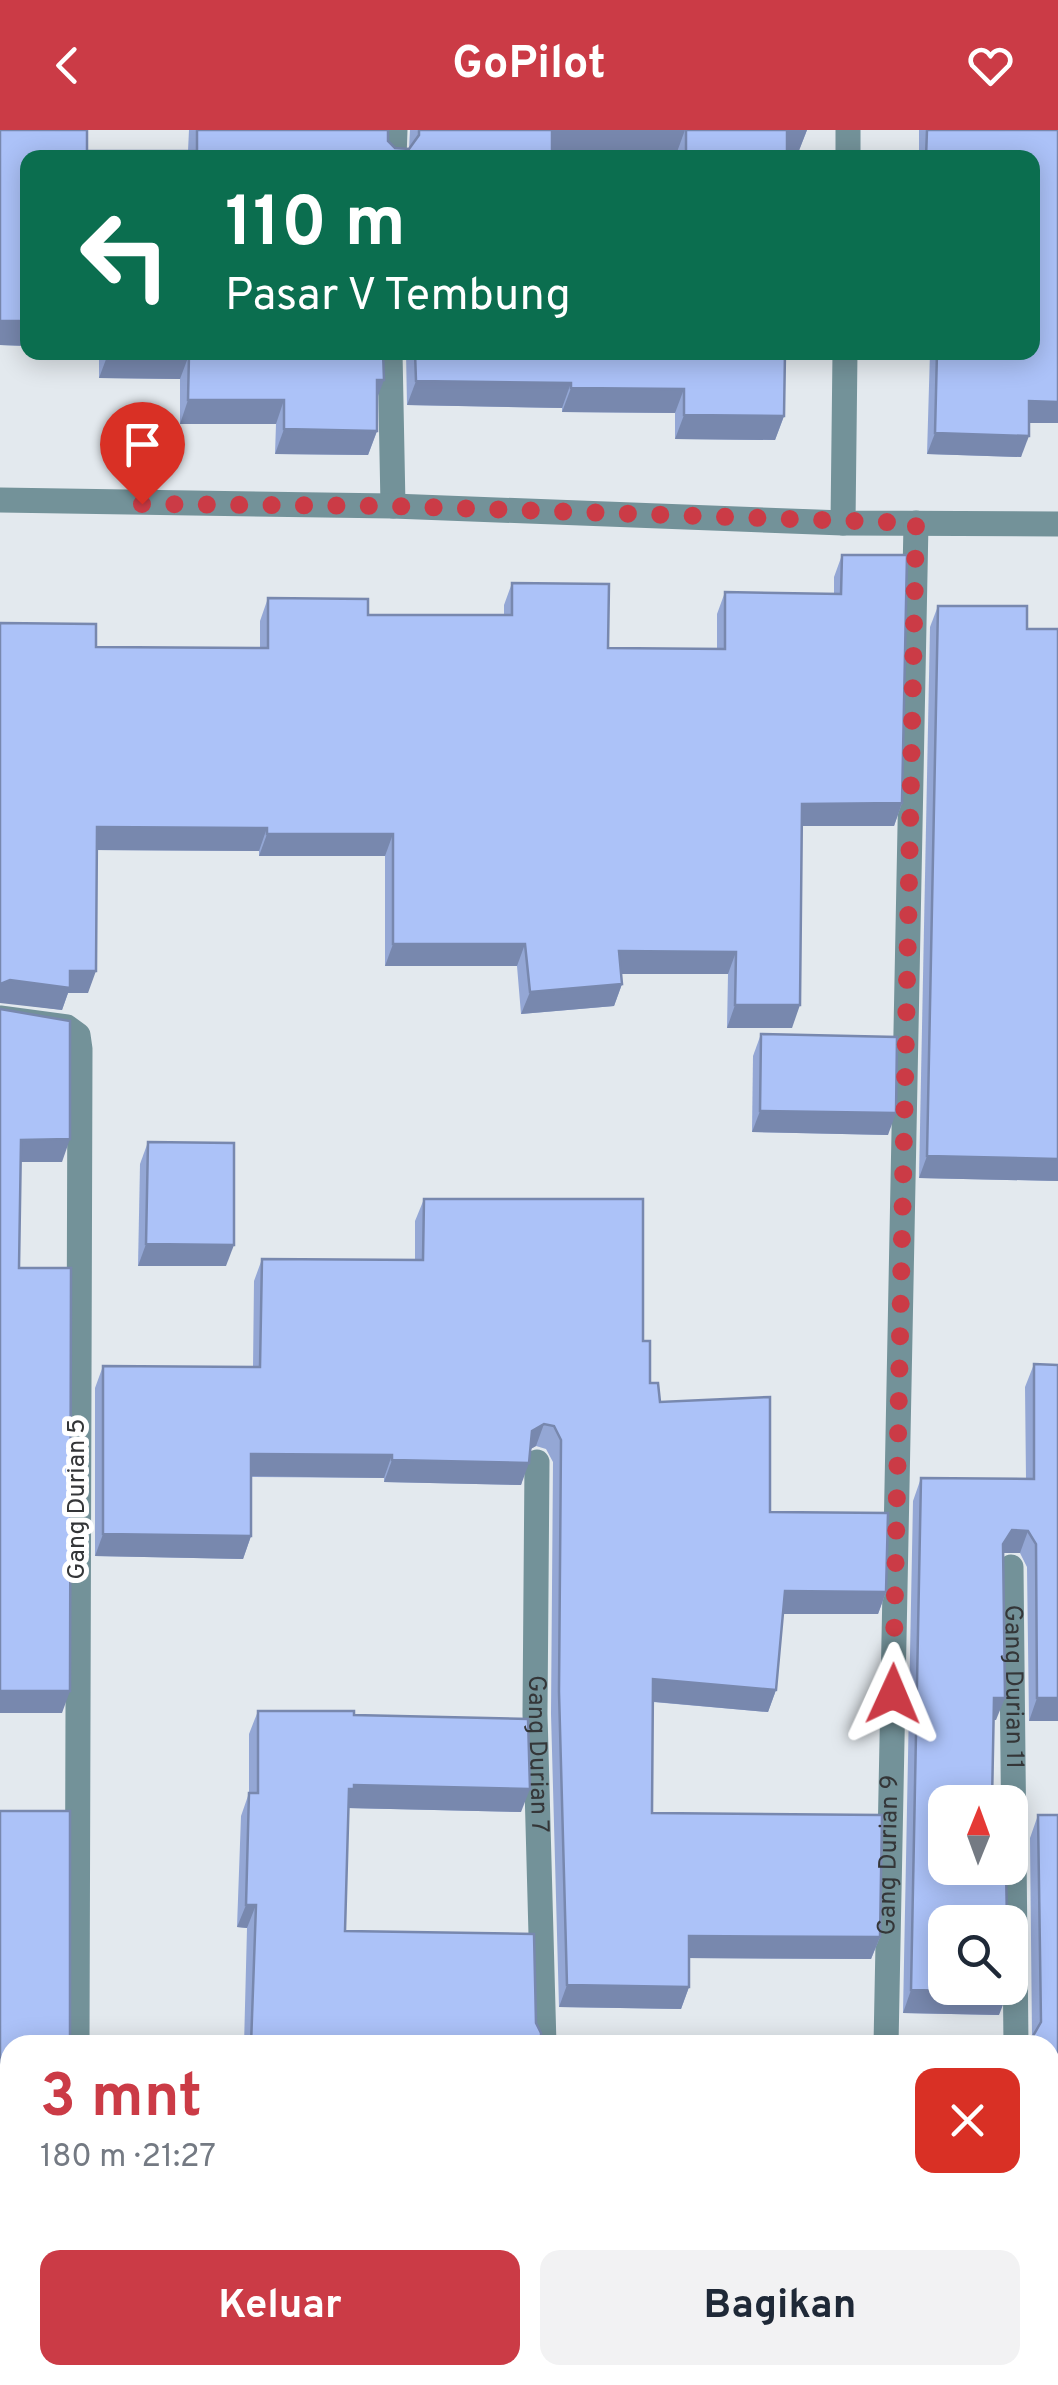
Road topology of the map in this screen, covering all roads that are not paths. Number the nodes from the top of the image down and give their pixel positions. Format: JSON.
{"nodes":[{"id":1,"x":390,"y":360,"type":"edge"},
{"id":2,"x":845,"y":360,"type":"edge"},
{"id":3,"x":0,"y":500,"type":"edge"},
{"id":4,"x":392,"y":506,"type":"junction"},
{"id":5,"x":843,"y":523,"type":"junction"},
{"id":6,"x":916,"y":523,"type":"junction"},
{"id":7,"x":1058,"y":524,"type":"edge"},
{"id":8,"x":0,"y":1018,"type":"edge"},
{"id":9,"x":537,"y":1462,"type":"edge"},
{"id":10,"x":1011,"y":1568,"type":"edge"},
{"id":11,"x":76,"y":2035,"type":"edge"},
{"id":12,"x":544,"y":2035,"type":"edge"},
{"id":13,"x":886,"y":2035,"type":"edge"},
{"id":14,"x":1016,"y":2035,"type":"edge"}],
"edges":[{"from":1,"to":4,"type":"street"},
{"from":2,"to":5,"type":"street"},
{"from":3,"to":4,"type":"street"},
{"from":4,"to":5,"type":"street"},
{"from":5,"to":6,"type":"street"},
{"from":6,"to":7,"type":"street"},
{"from":6,"to":13,"type":"street","name":"Gang Durian 9"},
{"from":8,"to":11,"type":"street","name":"Gang Durian 5"},
{"from":9,"to":12,"type":"street","name":"Gang Durian 7"},
{"from":10,"to":14,"type":"street","name":"Gang Durian 11"}]}
